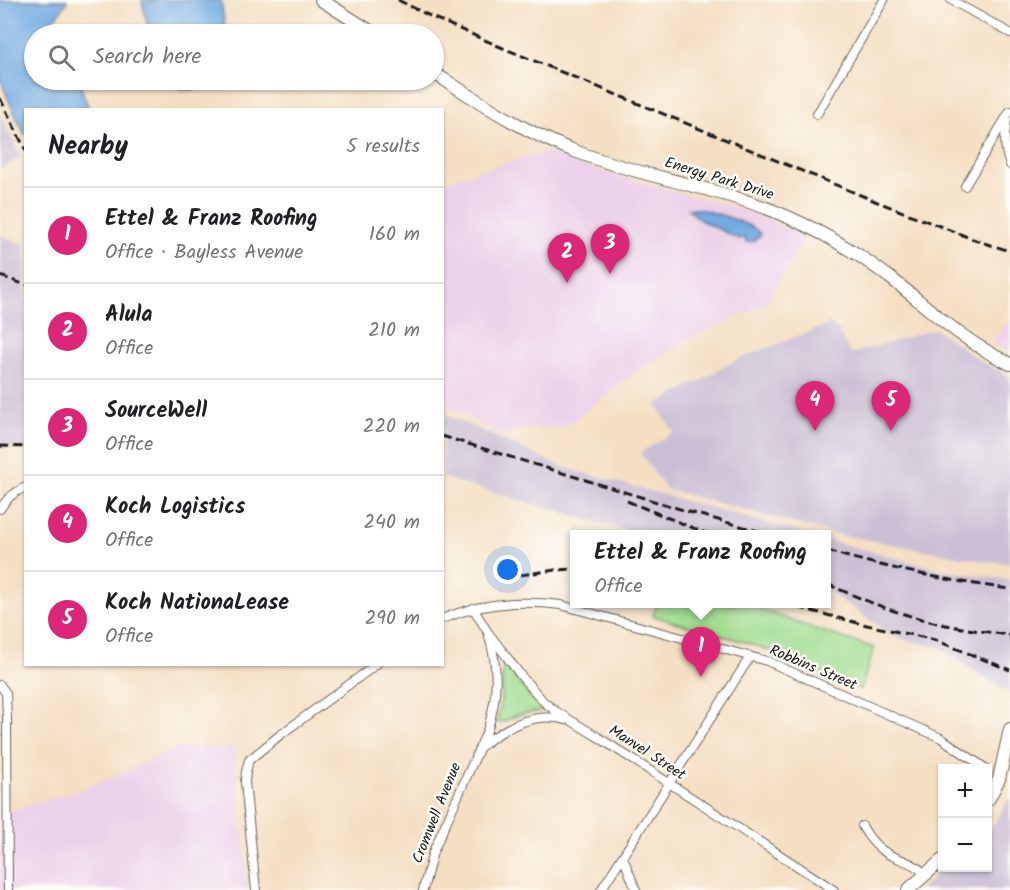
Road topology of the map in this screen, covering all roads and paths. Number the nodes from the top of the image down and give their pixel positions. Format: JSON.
{"nodes":[{"id":1,"x":321,"y":0,"type":"edge"},
{"id":2,"x":884,"y":0,"type":"edge"},
{"id":3,"x":951,"y":0,"type":"edge"},
{"id":4,"x":359,"y":24,"type":"edge"},
{"id":5,"x":1010,"y":33,"type":"edge"},
{"id":6,"x":444,"y":79,"type":"edge"},
{"id":7,"x":1009,"y":113,"type":"edge"},
{"id":8,"x":817,"y":114,"type":"dead end"},
{"id":9,"x":1010,"y":165,"type":"edge"},
{"id":10,"x":965,"y":186,"type":"dead end"},
{"id":11,"x":1010,"y":364,"type":"edge"},
{"id":12,"x":24,"y":488,"type":"edge"},
{"id":13,"x":0,"y":508,"type":"edge"},
{"id":14,"x":570,"y":607,"type":"edge"},
{"id":15,"x":473,"y":608,"type":"junction"},
{"id":16,"x":572,"y":608,"type":"edge"},
{"id":17,"x":444,"y":618,"type":"edge"},
{"id":18,"x":487,"y":631,"type":"junction"},
{"id":19,"x":750,"y":657,"type":"junction"},
{"id":20,"x":374,"y":666,"type":"edge"},
{"id":21,"x":0,"y":685,"type":"edge"},
{"id":22,"x":6,"y":693,"type":"junction"},
{"id":23,"x":0,"y":702,"type":"edge"},
{"id":24,"x":572,"y":722,"type":"junction"},
{"id":25,"x":1010,"y":731,"type":"edge"},
{"id":26,"x":479,"y":748,"type":"junction"},
{"id":27,"x":979,"y":764,"type":"edge"},
{"id":28,"x":992,"y":774,"type":"edge"},
{"id":29,"x":999,"y":779,"type":"junction"},
{"id":30,"x":669,"y":783,"type":"junction"},
{"id":31,"x":992,"y":791,"type":"edge"},
{"id":32,"x":862,"y":826,"type":"dead end"},
{"id":33,"x":623,"y":857,"type":"junction"},
{"id":34,"x":938,"y":864,"type":"edge"},
{"id":35,"x":926,"y":875,"type":"junction"},
{"id":36,"x":8,"y":890,"type":"edge"},
{"id":37,"x":255,"y":890,"type":"edge"},
{"id":38,"x":423,"y":890,"type":"edge"},
{"id":39,"x":601,"y":890,"type":"edge"},
{"id":40,"x":636,"y":890,"type":"edge"},
{"id":41,"x":834,"y":890,"type":"edge"},
{"id":42,"x":908,"y":890,"type":"edge"}],
"edges":[{"from":1,"to":4,"type":"street"},
{"from":2,"to":8,"type":"street"},
{"from":3,"to":5,"type":"street"},
{"from":6,"to":11,"type":"street","name":"Energy Park Drive"},
{"from":7,"to":9,"type":"street"},
{"from":7,"to":10,"type":"street"},
{"from":12,"to":13,"type":"street"},
{"from":14,"to":15,"type":"street","name":"Robbins Street"},
{"from":15,"to":17,"type":"street","name":"Robbins Street"},
{"from":15,"to":18,"type":"street","name":"Manvel Street"},
{"from":16,"to":19,"type":"street","name":"Robbins Street"},
{"from":18,"to":24,"type":"street","name":"Manvel Street"},
{"from":18,"to":26,"type":"street","name":"Cromwell Avenue"},
{"from":19,"to":27,"type":"street","name":"Robbins Street"},
{"from":19,"to":30,"type":"street"},
{"from":20,"to":37,"type":"street"},
{"from":21,"to":22,"type":"street"},
{"from":22,"to":23,"type":"street"},
{"from":22,"to":36,"type":"street"},
{"from":24,"to":26,"type":"street"},
{"from":24,"to":30,"type":"street","name":"Manvel Street"},
{"from":25,"to":29,"type":"street"},
{"from":26,"to":38,"type":"street","name":"Cromwell Avenue"},
{"from":28,"to":29,"type":"street","name":"Robbins Street"},
{"from":29,"to":31,"type":"street"},
{"from":30,"to":33,"type":"street"},
{"from":30,"to":41,"type":"street","name":"Manvel Street"},
{"from":32,"to":35,"type":"street"},
{"from":33,"to":39,"type":"street"},
{"from":33,"to":40,"type":"street"},
{"from":34,"to":35,"type":"street"},
{"from":35,"to":42,"type":"street"}]}
